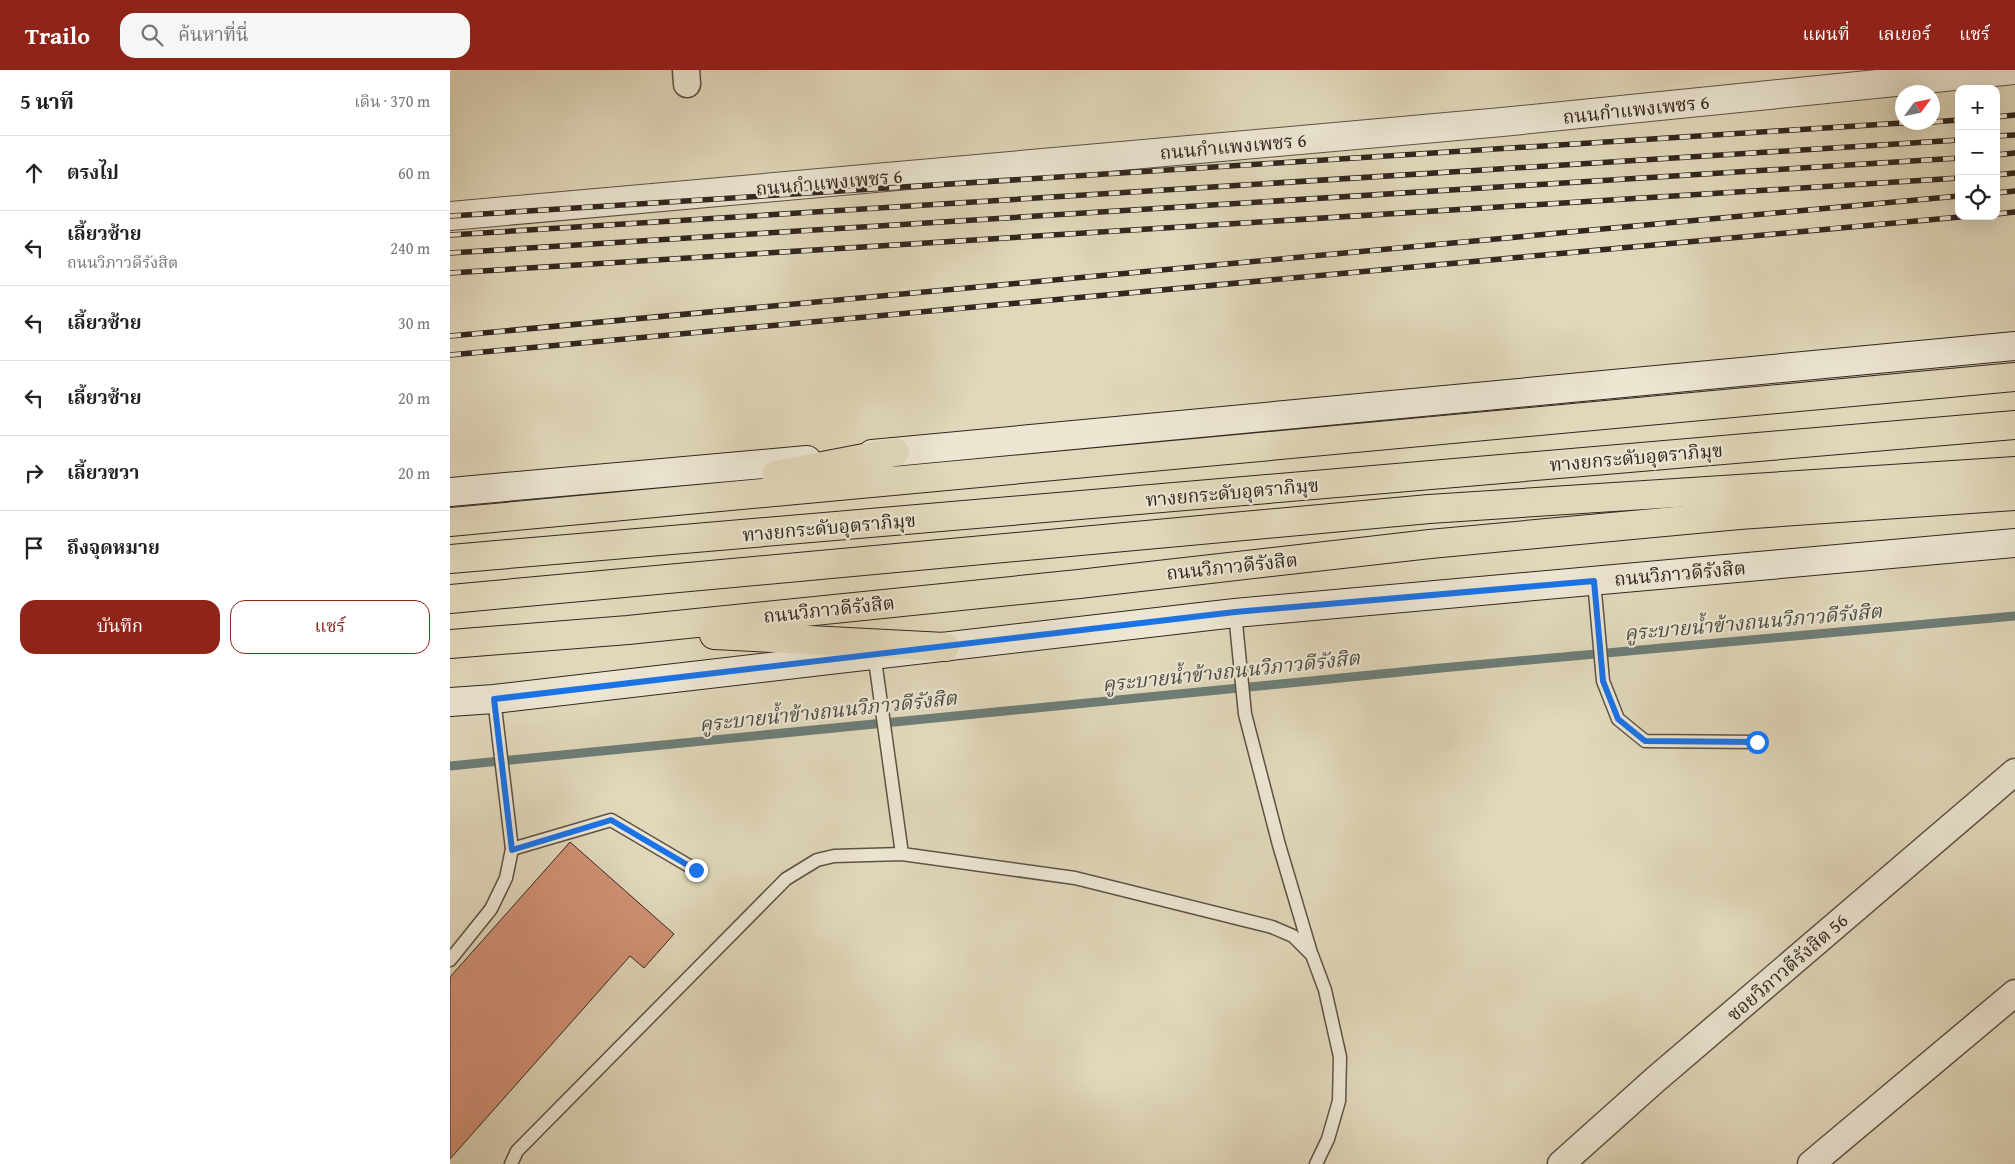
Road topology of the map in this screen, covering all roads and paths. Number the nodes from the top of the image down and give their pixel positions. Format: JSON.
{"nodes":[{"id":1,"x":2015,"y":70,"type":"edge"},
{"id":2,"x":450,"y":216,"type":"edge"},
{"id":3,"x":2015,"y":346,"type":"edge"},
{"id":4,"x":2015,"y":377,"type":"edge"},
{"id":5,"x":2015,"y":425,"type":"edge"},
{"id":6,"x":894,"y":452,"type":"junction"},
{"id":7,"x":2015,"y":471,"type":"edge"},
{"id":8,"x":450,"y":492,"type":"edge"},
{"id":9,"x":2015,"y":496,"type":"edge"},
{"id":10,"x":619,"y":505,"type":"junction"},
{"id":11,"x":450,"y":522,"type":"edge"},
{"id":12,"x":2015,"y":544,"type":"edge"},
{"id":13,"x":450,"y":559,"type":"edge"},
{"id":14,"x":1594,"y":581,"type":"junction"},
{"id":15,"x":450,"y":598,"type":"edge"},
{"id":16,"x":1235,"y":612,"type":"junction"},
{"id":17,"x":628,"y":630,"type":"junction"},
{"id":18,"x":450,"y":644,"type":"edge"},
{"id":19,"x":945,"y":647,"type":"junction"},
{"id":20,"x":874,"y":653,"type":"junction"},
{"id":21,"x":494,"y":699,"type":"junction"},
{"id":22,"x":450,"y":702,"type":"edge"},
{"id":23,"x":1757,"y":742,"type":"dead end"},
{"id":24,"x":2015,"y":772,"type":"edge"},
{"id":25,"x":512,"y":850,"type":"junction"},
{"id":26,"x":902,"y":854,"type":"junction"},
{"id":27,"x":696,"y":870,"type":"dead end"},
{"id":28,"x":1312,"y":955,"type":"junction"},
{"id":29,"x":450,"y":960,"type":"edge"},
{"id":30,"x":2015,"y":993,"type":"edge"},
{"id":31,"x":511,"y":1164,"type":"edge"},
{"id":32,"x":1316,"y":1164,"type":"edge"},
{"id":33,"x":1562,"y":1164,"type":"edge"},
{"id":34,"x":1811,"y":1164,"type":"edge"}],
"edges":[{"from":1,"to":2,"type":"main road","name":"ถนนกำแพงเพชร 6"},
{"from":3,"to":6,"type":"main road"},
{"from":4,"to":10,"type":"highway"},
{"from":5,"to":13,"type":"highway","name":"ทางยกระดับอุตราภิมุข"},
{"from":6,"to":8,"type":"main road"},
{"from":6,"to":10,"type":"highway"},
{"from":7,"to":15,"type":"highway","name":"ทางยกระดับอุตราภิมุข"},
{"from":9,"to":17,"type":"highway","name":"ถนนวิภาวดีรังสิต"},
{"from":10,"to":11,"type":"highway"},
{"from":12,"to":14,"type":"main road","name":"ถนนวิภาวดีรังสิต"},
{"from":14,"to":16,"type":"main road","name":"ถนนวิภาวดีรังสิต"},
{"from":14,"to":23,"type":"lane"},
{"from":16,"to":19,"type":"main road","name":"ถนนวิภาวดีรังสิต"},
{"from":16,"to":28,"type":"lane"},
{"from":17,"to":18,"type":"highway","name":"ถนนวิภาวดีรังสิต"},
{"from":17,"to":19,"type":"highway"},
{"from":19,"to":20,"type":"main road","name":"ถนนวิภาวดีรังสิต"},
{"from":20,"to":21,"type":"main road","name":"ถนนวิภาวดีรังสิต"},
{"from":20,"to":26,"type":"lane"},
{"from":21,"to":22,"type":"main road","name":"ถนนวิภาวดีรังสิต"},
{"from":21,"to":25,"type":"lane"},
{"from":24,"to":33,"type":"street","name":"ซอยวิภาวดีรังสิต 56"},
{"from":25,"to":27,"type":"lane"},
{"from":25,"to":29,"type":"lane"},
{"from":26,"to":28,"type":"lane"},
{"from":26,"to":31,"type":"lane"},
{"from":28,"to":32,"type":"lane"},
{"from":30,"to":34,"type":"street"}]}
